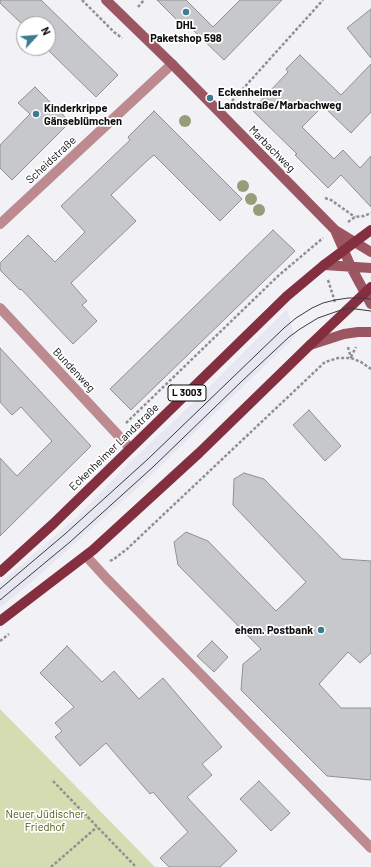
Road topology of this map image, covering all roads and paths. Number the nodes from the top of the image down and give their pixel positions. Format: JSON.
{"nodes":[{"id":1,"x":82,"y":0,"type":"edge"},
{"id":2,"x":106,"y":0,"type":"edge"},
{"id":3,"x":144,"y":0,"type":"edge"},
{"id":4,"x":323,"y":0,"type":"edge"},
{"id":5,"x":138,"y":6,"type":"dead end"},
{"id":6,"x":125,"y":40,"type":"dead end"},
{"id":7,"x":172,"y":64,"type":"junction"},
{"id":8,"x":232,"y":101,"type":"dead end"},
{"id":9,"x":331,"y":200,"type":"dead end"},
{"id":10,"x":364,"y":216,"type":"dead end"},
{"id":11,"x":0,"y":224,"type":"edge"},
{"id":12,"x":335,"y":230,"type":"junction"},
{"id":13,"x":371,"y":230,"type":"edge"},
{"id":14,"x":355,"y":241,"type":"junction"},
{"id":15,"x":318,"y":242,"type":"dead end"},
{"id":16,"x":343,"y":250,"type":"junction"},
{"id":17,"x":371,"y":252,"type":"edge"},
{"id":18,"x":324,"y":265,"type":"junction"},
{"id":19,"x":351,"y":267,"type":"junction"},
{"id":20,"x":371,"y":268,"type":"edge"},
{"id":21,"x":368,"y":290,"type":"edge"},
{"id":22,"x":371,"y":304,"type":"edge"},
{"id":23,"x":0,"y":308,"type":"edge"},
{"id":24,"x":371,"y":332,"type":"edge"},
{"id":25,"x":310,"y":345,"type":"junction"},
{"id":26,"x":371,"y":369,"type":"edge"},
{"id":27,"x":116,"y":433,"type":"junction"},
{"id":28,"x":130,"y":448,"type":"junction"},
{"id":29,"x":86,"y":556,"type":"junction"},
{"id":30,"x":97,"y":568,"type":"junction"},
{"id":31,"x":0,"y":572,"type":"edge"},
{"id":32,"x":0,"y":621,"type":"edge"},
{"id":33,"x":53,"y":781,"type":"dead end"},
{"id":34,"x":97,"y":827,"type":"junction"},
{"id":35,"x":371,"y":848,"type":"edge"},
{"id":36,"x":51,"y":867,"type":"edge"},
{"id":37,"x":136,"y":867,"type":"edge"}],
"edges":[{"from":1,"to":6,"type":"path"},
{"from":2,"to":7,"type":"main road","name":"Marbachweg"},
{"from":3,"to":5,"type":"path"},
{"from":4,"to":8,"type":"path"},
{"from":7,"to":11,"type":"street","name":"Scheidstraße"},
{"from":7,"to":12,"type":"main road","name":"Marbachweg"},
{"from":9,"to":10,"type":"path"},
{"from":12,"to":14,"type":"main road","name":"Marbachweg"},
{"from":12,"to":16,"type":"main road","name":"Marbachweg"},
{"from":13,"to":14,"type":"main road","name":"Eckenheimer Landstraße","number":"L 3003"},
{"from":14,"to":16,"type":"main road","name":"Eckenheimer Landstraße","number":"L 3003"},
{"from":14,"to":17,"type":"main road","name":"Marbachweg"},
{"from":15,"to":27,"type":"path"},
{"from":16,"to":18,"type":"main road","name":"Eckenheimer Landstraße","number":"L 3003"},
{"from":16,"to":19,"type":"main road","name":"Marbachweg"},
{"from":18,"to":19,"type":"main road"},
{"from":18,"to":28,"type":"main road","name":"Eckenheimer Landstraße","number":"L 3003"},
{"from":19,"to":20,"type":"main road"},
{"from":19,"to":21,"type":"main road","name":"Marbachweg"},
{"from":21,"to":22,"type":"main road","name":"Marbachweg"},
{"from":21,"to":25,"type":"main road"},
{"from":23,"to":27,"type":"street","name":"Bundenweg"},
{"from":24,"to":25,"type":"main road"},
{"from":25,"to":29,"type":"main road"},
{"from":26,"to":30,"type":"path"},
{"from":27,"to":28,"type":"street","name":"Bundenweg"},
{"from":28,"to":31,"type":"main road","name":"Eckenheimer Landstraße","number":"L 3003"},
{"from":29,"to":30,"type":"street"},
{"from":29,"to":32,"type":"main road"},
{"from":30,"to":35,"type":"street"},
{"from":33,"to":34,"type":"path"},
{"from":34,"to":36,"type":"path"},
{"from":34,"to":37,"type":"path"}]}
